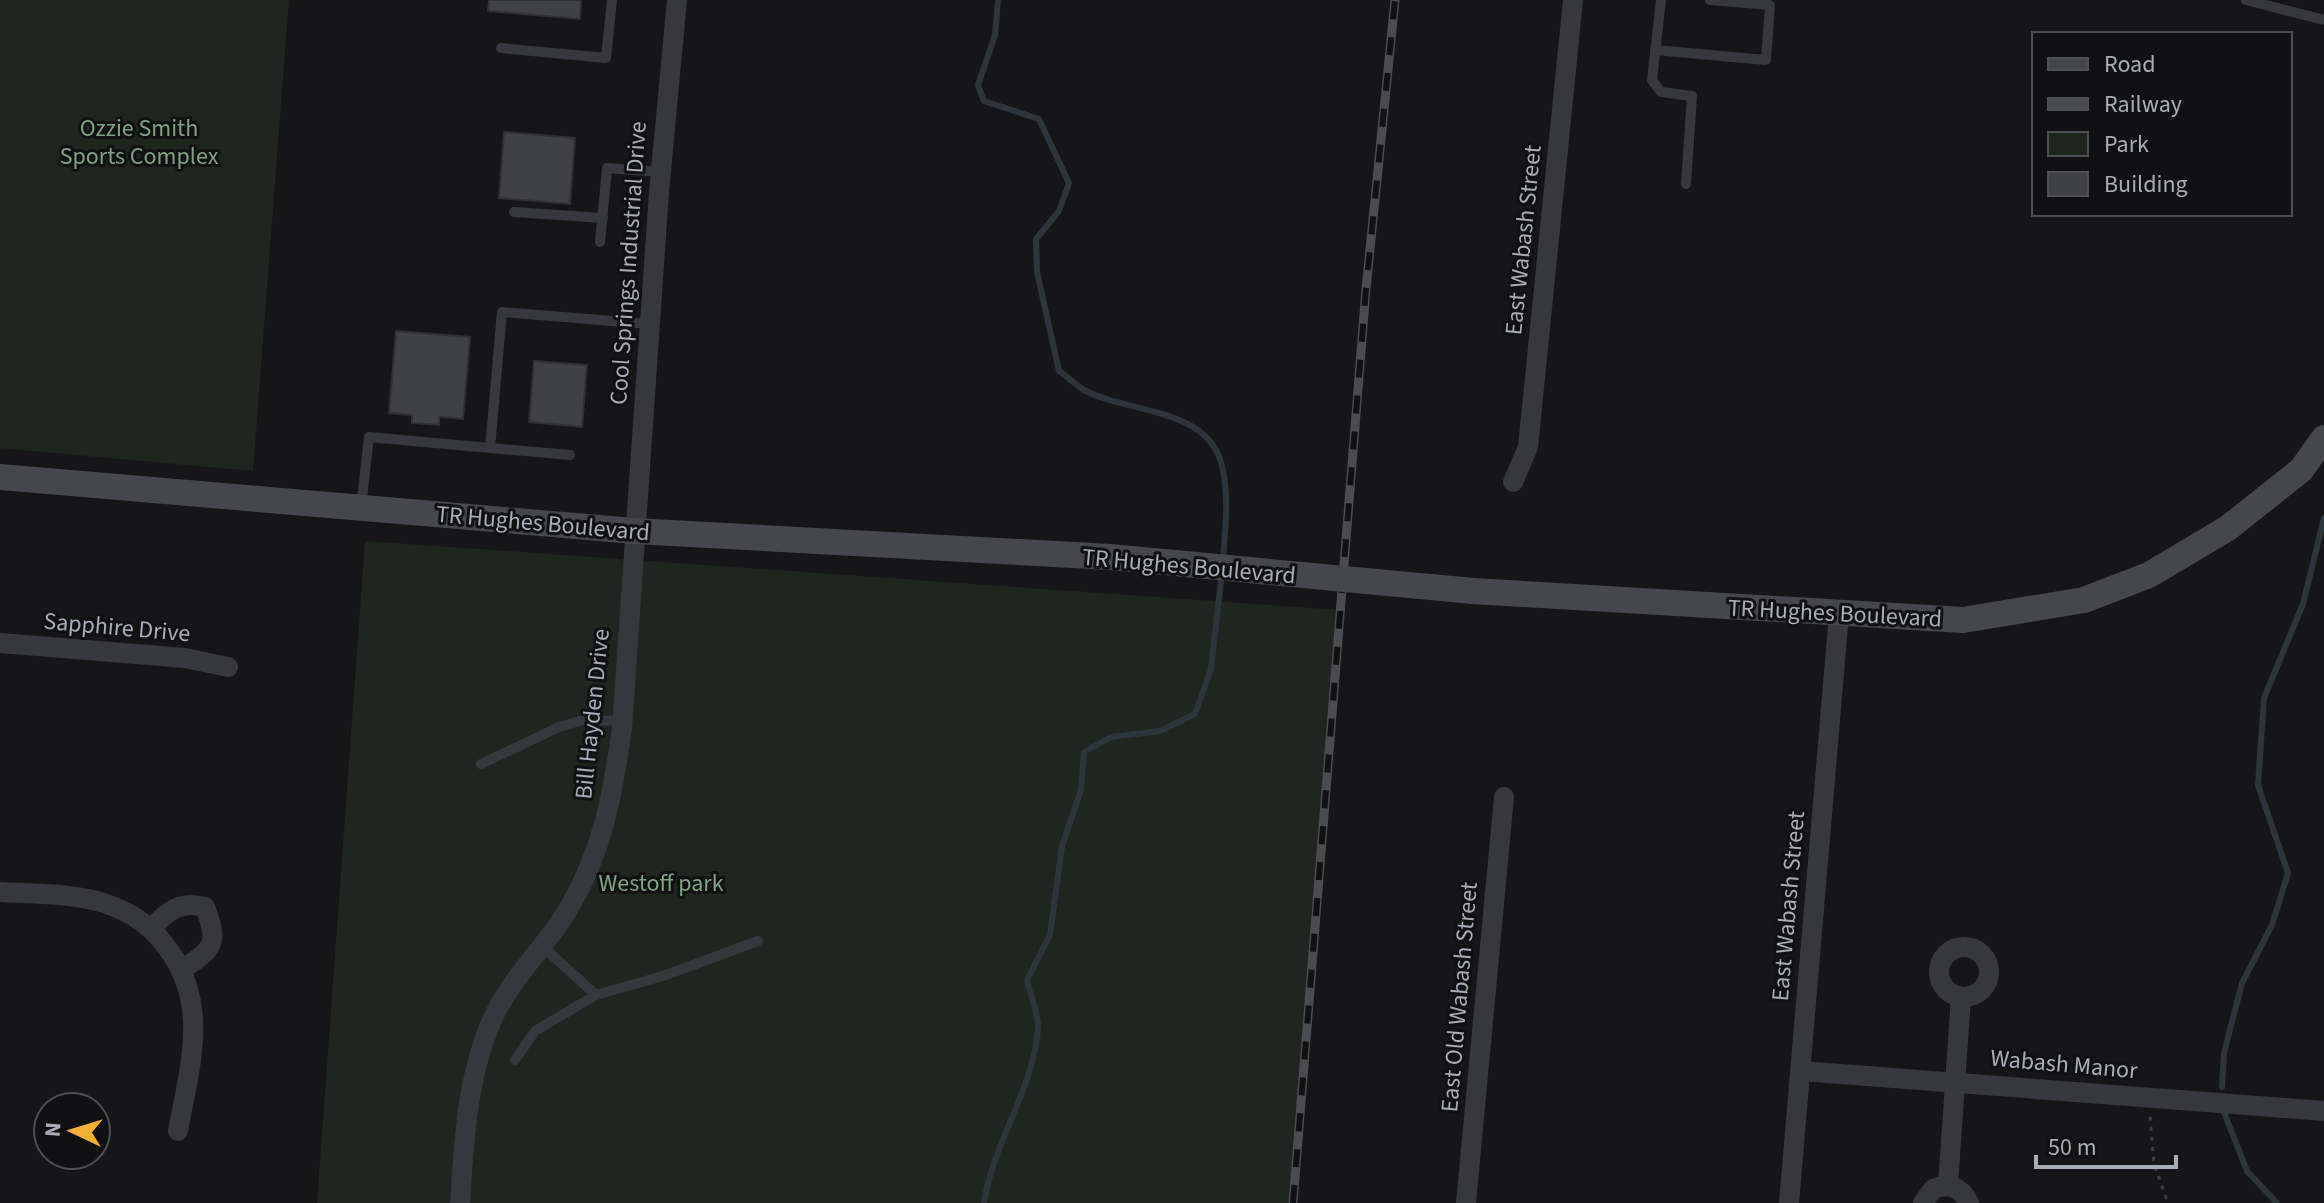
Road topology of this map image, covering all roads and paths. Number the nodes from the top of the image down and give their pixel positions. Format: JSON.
{"nodes":[{"id":1,"x":612,"y":0,"type":"edge"},
{"id":2,"x":677,"y":0,"type":"edge"},
{"id":3,"x":1573,"y":0,"type":"edge"},
{"id":4,"x":1661,"y":0,"type":"edge"},
{"id":5,"x":1710,"y":0,"type":"edge"},
{"id":6,"x":2246,"y":0,"type":"edge"},
{"id":7,"x":2324,"y":20,"type":"edge"},
{"id":8,"x":501,"y":48,"type":"dead end"},
{"id":9,"x":1655,"y":50,"type":"junction"},
{"id":10,"x":661,"y":172,"type":"junction"},
{"id":11,"x":1686,"y":184,"type":"dead end"},
{"id":12,"x":514,"y":212,"type":"dead end"},
{"id":13,"x":603,"y":218,"type":"junction"},
{"id":14,"x":600,"y":242,"type":"dead end"},
{"id":15,"x":649,"y":324,"type":"junction"},
{"id":16,"x":2324,"y":438,"type":"edge"},
{"id":17,"x":490,"y":448,"type":"junction"},
{"id":18,"x":570,"y":455,"type":"dead end"},
{"id":19,"x":0,"y":477,"type":"edge"},
{"id":20,"x":1513,"y":482,"type":"dead end"},
{"id":21,"x":361,"y":508,"type":"junction"},
{"id":22,"x":634,"y":531,"type":"junction"},
{"id":23,"x":1839,"y":614,"type":"junction"},
{"id":24,"x":0,"y":643,"type":"edge"},
{"id":25,"x":228,"y":667,"type":"dead end"},
{"id":26,"x":622,"y":721,"type":"junction"},
{"id":27,"x":481,"y":764,"type":"dead end"},
{"id":28,"x":1504,"y":797,"type":"dead end"},
{"id":29,"x":0,"y":892,"type":"edge"},
{"id":30,"x":152,"y":928,"type":"junction"},
{"id":31,"x":758,"y":941,"type":"dead end"},
{"id":32,"x":541,"y":945,"type":"junction"},
{"id":33,"x":183,"y":969,"type":"junction"},
{"id":34,"x":596,"y":995,"type":"junction"},
{"id":35,"x":1961,"y":997,"type":"dead end"},
{"id":36,"x":515,"y":1060,"type":"dead end"},
{"id":37,"x":1801,"y":1071,"type":"junction"},
{"id":38,"x":1957,"y":1082,"type":"junction"},
{"id":39,"x":2152,"y":1097,"type":"junction"},
{"id":40,"x":2324,"y":1111,"type":"edge"},
{"id":41,"x":178,"y":1131,"type":"dead end"},
{"id":42,"x":1948,"y":1185,"type":"junction"},
{"id":43,"x":460,"y":1203,"type":"edge"},
{"id":44,"x":1466,"y":1203,"type":"edge"},
{"id":45,"x":1789,"y":1203,"type":"edge"},
{"id":46,"x":1923,"y":1203,"type":"edge"},
{"id":47,"x":1969,"y":1203,"type":"edge"},
{"id":48,"x":2168,"y":1203,"type":"edge"}],
"edges":[{"from":1,"to":8,"type":"lane"},
{"from":2,"to":10,"type":"street","name":"Cool Springs Industrial Drive"},
{"from":3,"to":20,"type":"street","name":"East Wabash Street"},
{"from":4,"to":9,"type":"lane"},
{"from":5,"to":9,"type":"lane"},
{"from":6,"to":7,"type":"lane"},
{"from":9,"to":11,"type":"lane"},
{"from":10,"to":13,"type":"lane"},
{"from":10,"to":15,"type":"street","name":"Cool Springs Industrial Drive"},
{"from":12,"to":13,"type":"lane"},
{"from":13,"to":14,"type":"lane"},
{"from":15,"to":17,"type":"lane"},
{"from":15,"to":22,"type":"street","name":"Cool Springs Industrial Drive"},
{"from":16,"to":23,"type":"main road","name":"TR Hughes Boulevard"},
{"from":17,"to":18,"type":"lane"},
{"from":17,"to":21,"type":"lane"},
{"from":19,"to":21,"type":"main road","name":"TR Hughes Boulevard"},
{"from":21,"to":22,"type":"main road","name":"TR Hughes Boulevard"},
{"from":22,"to":23,"type":"main road","name":"TR Hughes Boulevard","bridge":true},
{"from":22,"to":26,"type":"street","name":"Bill Hayden Drive"},
{"from":23,"to":37,"type":"street","name":"East Wabash Street"},
{"from":24,"to":25,"type":"street","name":"Sapphire Drive"},
{"from":26,"to":27,"type":"lane"},
{"from":26,"to":32,"type":"street","name":"Bill Hayden Drive"},
{"from":28,"to":44,"type":"street","name":"East Old Wabash Street"},
{"from":29,"to":30,"type":"street"},
{"from":30,"to":33,"type":"street"},
{"from":30,"to":33,"type":"street"},
{"from":31,"to":34,"type":"lane"},
{"from":32,"to":34,"type":"lane"},
{"from":32,"to":43,"type":"street","name":"Bill Hayden Drive"},
{"from":33,"to":41,"type":"street"},
{"from":34,"to":36,"type":"lane"},
{"from":35,"to":38,"type":"street"},
{"from":37,"to":38,"type":"street","name":"Wabash Manor"},
{"from":37,"to":45,"type":"street","name":"East Wabash Street"},
{"from":38,"to":39,"type":"street","name":"Wabash Manor"},
{"from":38,"to":42,"type":"street"},
{"from":39,"to":40,"type":"street","name":"Wabash Manor"},
{"from":39,"to":48,"type":"path"},
{"from":42,"to":46,"type":"street"},
{"from":42,"to":47,"type":"street"}]}
